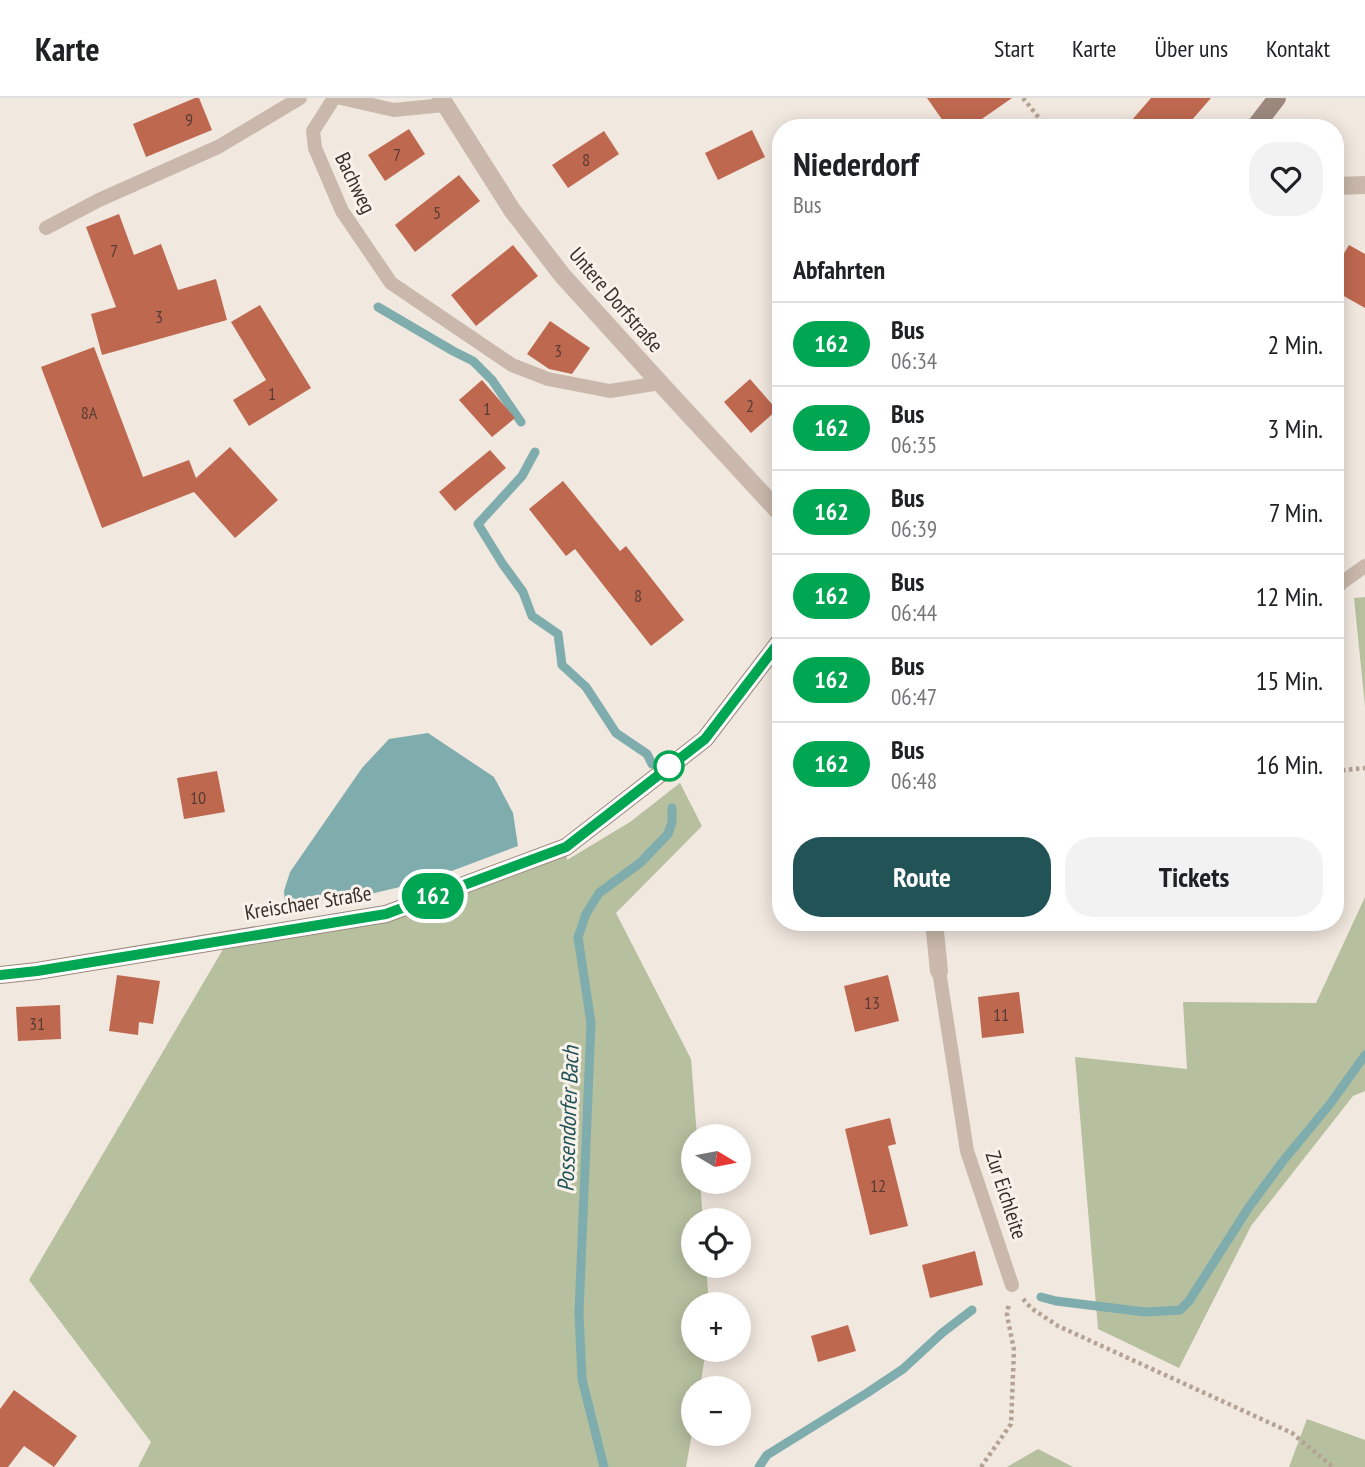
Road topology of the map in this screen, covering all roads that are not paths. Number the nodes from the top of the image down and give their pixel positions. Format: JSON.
{"nodes":[{"id":1,"x":300,"y":98,"type":"edge"},
{"id":2,"x":334,"y":98,"type":"edge"},
{"id":3,"x":341,"y":98,"type":"edge"},
{"id":4,"x":1277,"y":98,"type":"edge"},
{"id":5,"x":442,"y":102,"type":"edge"},
{"id":6,"x":1261,"y":119,"type":"edge"},
{"id":7,"x":1365,"y":185,"type":"edge"},
{"id":8,"x":1344,"y":186,"type":"edge"},
{"id":9,"x":46,"y":228,"type":"dead end"},
{"id":10,"x":660,"y":383,"type":"junction"},
{"id":11,"x":772,"y":504,"type":"edge"},
{"id":12,"x":1365,"y":566,"type":"edge"},
{"id":13,"x":1344,"y":580,"type":"edge"},
{"id":14,"x":772,"y":651,"type":"edge"},
{"id":15,"x":935,"y":931,"type":"edge"},
{"id":16,"x":939,"y":971,"type":"joint"},
{"id":17,"x":0,"y":975,"type":"edge"},
{"id":18,"x":1012,"y":1285,"type":"road end"}],
"edges":[{"from":1,"to":9,"type":"lane"},
{"from":2,"to":10,"type":"lane","name":"Bachweg"},
{"from":3,"to":5,"type":"lane"},
{"from":4,"to":6,"type":"main road"},
{"from":5,"to":10,"type":"street","name":"Untere Dorfstraße"},
{"from":7,"to":8,"type":"street"},
{"from":10,"to":11,"type":"street","name":"Untere Dorfstraße"},
{"from":12,"to":13,"type":"lane"},
{"from":14,"to":17,"type":"main road","name":"Kreischaer Straße"},
{"from":15,"to":16,"type":"street","name":"Zur Eichleite"},
{"from":16,"to":18,"type":"lane","name":"Zur Eichleite"}]}
